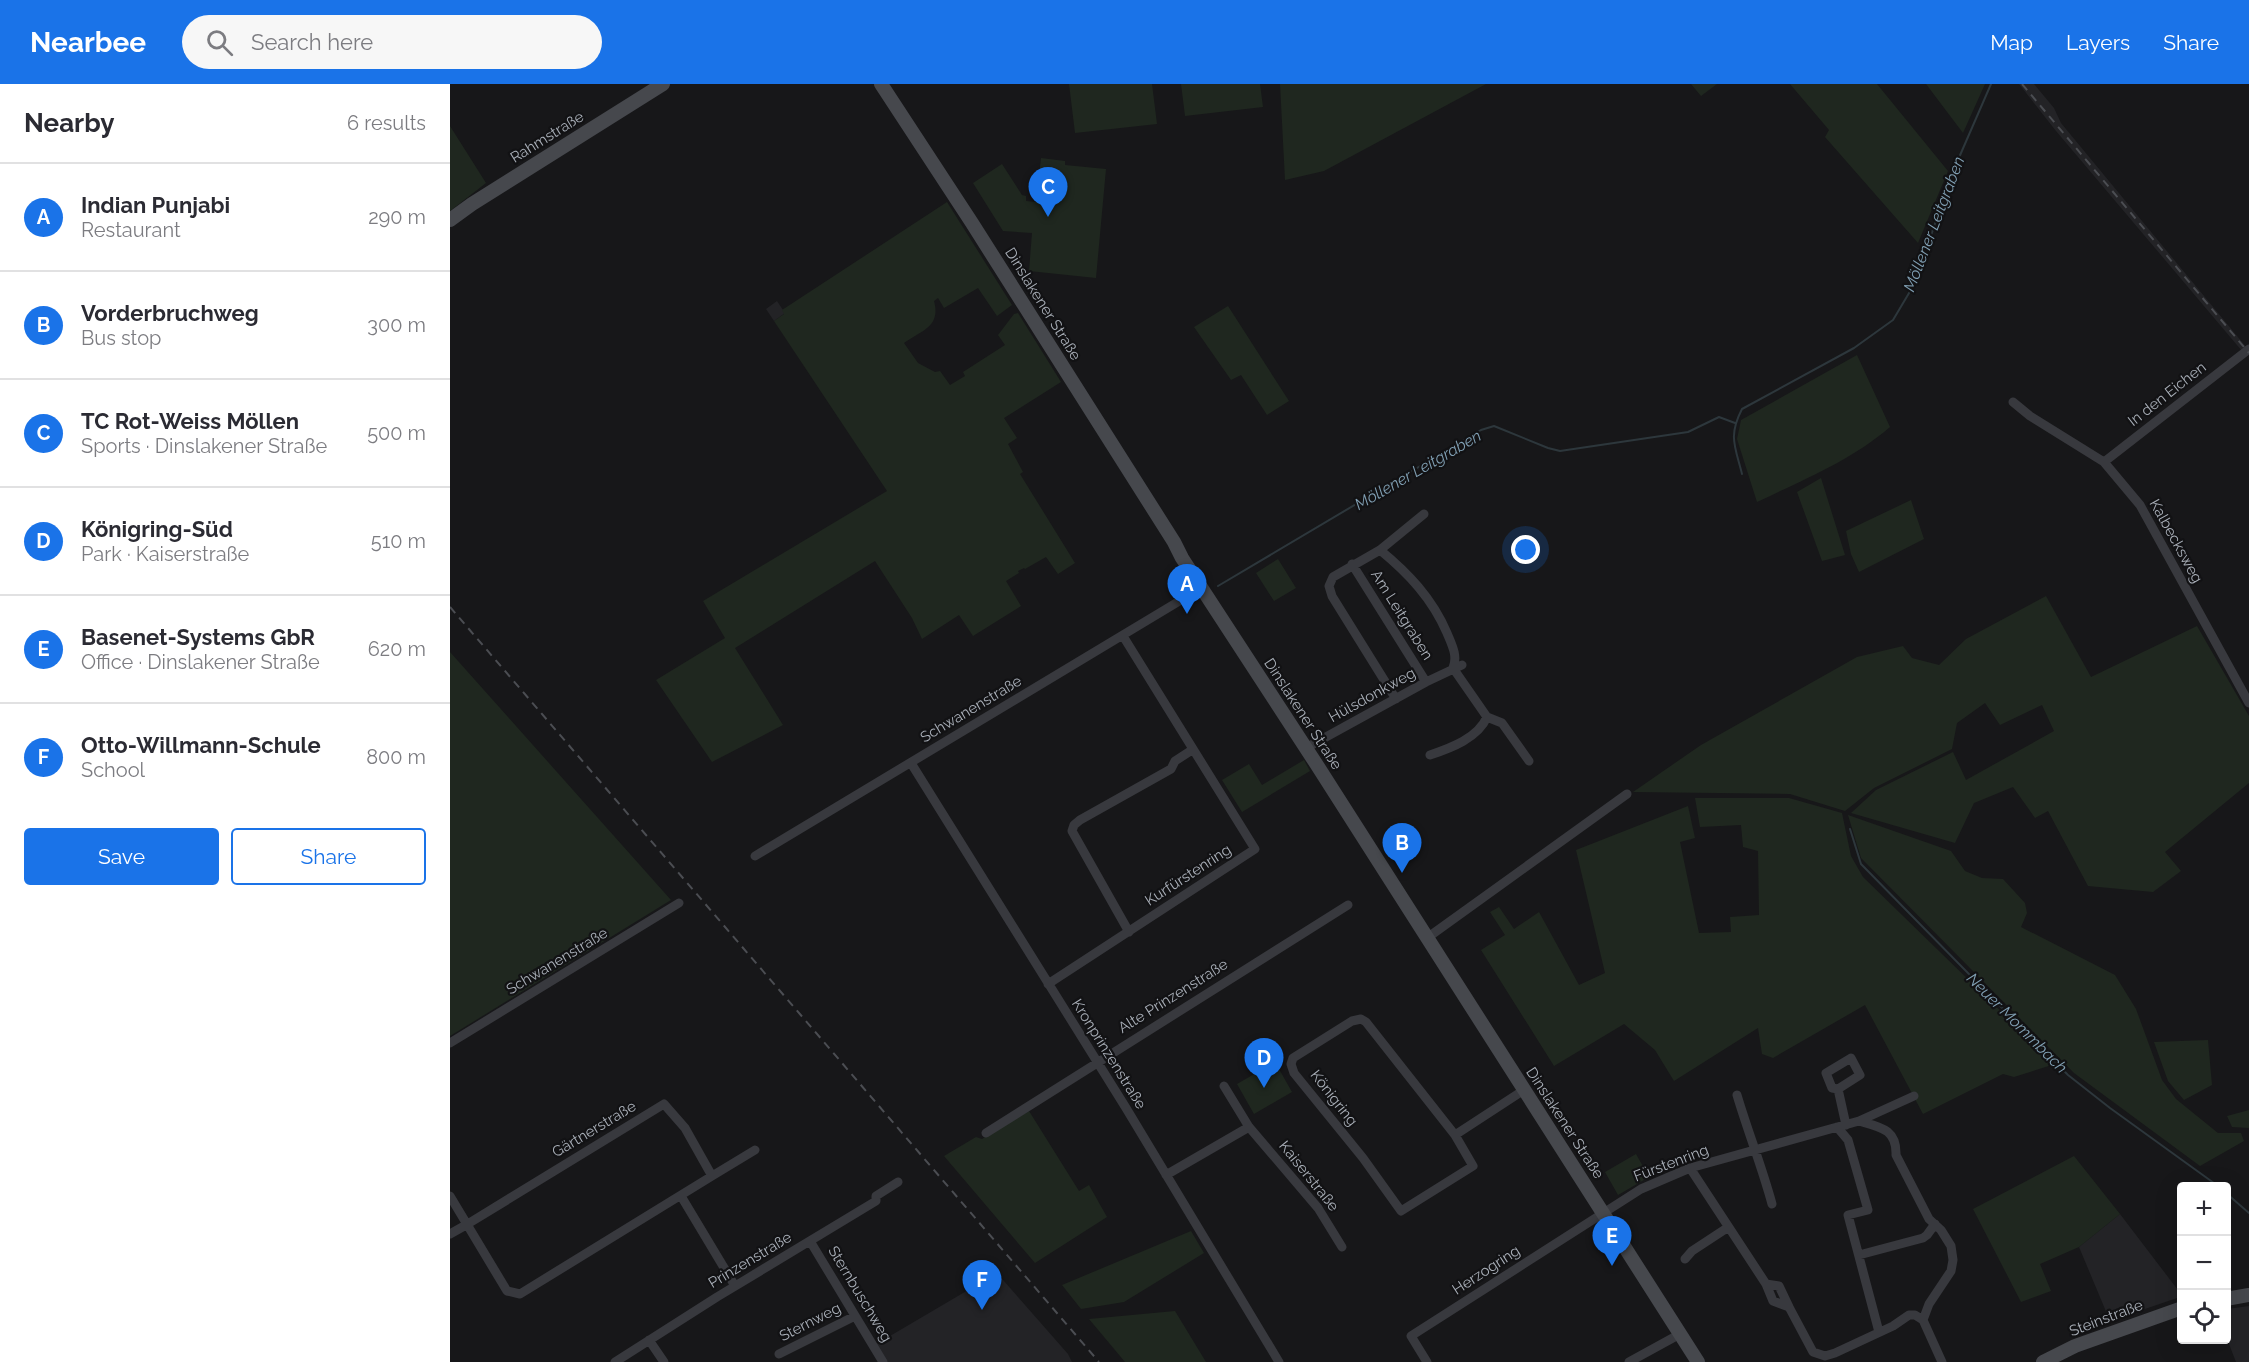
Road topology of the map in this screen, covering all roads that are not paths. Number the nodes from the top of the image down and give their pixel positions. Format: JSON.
{"nodes":[{"id":1,"x":663,"y":84,"type":"edge"},
{"id":2,"x":881,"y":84,"type":"edge"},
{"id":3,"x":450,"y":220,"type":"edge"},
{"id":4,"x":2249,"y":349,"type":"edge"},
{"id":5,"x":2013,"y":402,"type":"dead end"},
{"id":6,"x":2104,"y":462,"type":"junction"},
{"id":7,"x":1424,"y":514,"type":"dead end"},
{"id":8,"x":1380,"y":550,"type":"junction"},
{"id":9,"x":1352,"y":564,"type":"junction"},
{"id":10,"x":1201,"y":588,"type":"junction"},
{"id":11,"x":1123,"y":636,"type":"junction"},
{"id":12,"x":1457,"y":667,"type":"junction"},
{"id":13,"x":1426,"y":682,"type":"junction"},
{"id":14,"x":1396,"y":699,"type":"junction"},
{"id":15,"x":2249,"y":703,"type":"edge"},
{"id":16,"x":1487,"y":717,"type":"junction"},
{"id":17,"x":1306,"y":748,"type":"junction"},
{"id":18,"x":1192,"y":750,"type":"junction"},
{"id":19,"x":1430,"y":755,"type":"dead end"},
{"id":20,"x":1529,"y":761,"type":"dead end"},
{"id":21,"x":911,"y":763,"type":"junction"},
{"id":22,"x":1627,"y":794,"type":"dead end"},
{"id":23,"x":756,"y":856,"type":"dead end"},
{"id":24,"x":679,"y":903,"type":"dead end"},
{"id":25,"x":1348,"y":905,"type":"dead end"},
{"id":26,"x":1129,"y":932,"type":"junction"},
{"id":27,"x":1427,"y":938,"type":"junction"},
{"id":28,"x":1048,"y":984,"type":"junction"},
{"id":29,"x":450,"y":1043,"type":"edge"},
{"id":30,"x":1096,"y":1061,"type":"junction"},
{"id":31,"x":1224,"y":1086,"type":"dead end"},
{"id":32,"x":1838,"y":1089,"type":"dead end"},
{"id":33,"x":1524,"y":1090,"type":"junction"},
{"id":34,"x":1737,"y":1095,"type":"dead end"},
{"id":35,"x":1914,"y":1096,"type":"dead end"},
{"id":36,"x":1859,"y":1121,"type":"junction"},
{"id":37,"x":1842,"y":1126,"type":"junction"},
{"id":38,"x":1249,"y":1127,"type":"junction"},
{"id":39,"x":986,"y":1133,"type":"dead end"},
{"id":40,"x":1455,"y":1134,"type":"junction"},
{"id":41,"x":755,"y":1150,"type":"dead end"},
{"id":42,"x":1754,"y":1150,"type":"junction"},
{"id":43,"x":1690,"y":1168,"type":"junction"},
{"id":44,"x":1166,"y":1175,"type":"junction"},
{"id":45,"x":712,"y":1176,"type":"junction"},
{"id":46,"x":898,"y":1182,"type":"dead end"},
{"id":47,"x":450,"y":1196,"type":"edge"},
{"id":48,"x":681,"y":1196,"type":"junction"},
{"id":49,"x":1772,"y":1204,"type":"dead end"},
{"id":50,"x":1603,"y":1213,"type":"junction"},
{"id":51,"x":1935,"y":1224,"type":"junction"},
{"id":52,"x":466,"y":1225,"type":"junction"},
{"id":53,"x":1727,"y":1228,"type":"junction"},
{"id":54,"x":450,"y":1234,"type":"edge"},
{"id":55,"x":810,"y":1241,"type":"junction"},
{"id":56,"x":1342,"y":1247,"type":"dead end"},
{"id":57,"x":1859,"y":1255,"type":"junction"},
{"id":58,"x":1685,"y":1259,"type":"dead end"},
{"id":59,"x":735,"y":1286,"type":"junction"},
{"id":60,"x":2249,"y":1295,"type":"edge"},
{"id":61,"x":2231,"y":1298,"type":"edge"},
{"id":62,"x":2177,"y":1309,"type":"edge"},
{"id":63,"x":855,"y":1316,"type":"junction"},
{"id":64,"x":1923,"y":1320,"type":"junction"},
{"id":65,"x":1879,"y":1332,"type":"junction"},
{"id":66,"x":1680,"y":1334,"type":"junction"},
{"id":67,"x":650,"y":1340,"type":"junction"},
{"id":68,"x":779,"y":1354,"type":"dead end"},
{"id":69,"x":615,"y":1362,"type":"edge"},
{"id":70,"x":664,"y":1362,"type":"edge"},
{"id":71,"x":883,"y":1362,"type":"edge"},
{"id":72,"x":1279,"y":1362,"type":"edge"},
{"id":73,"x":1427,"y":1362,"type":"edge"},
{"id":74,"x":1629,"y":1362,"type":"edge"},
{"id":75,"x":1698,"y":1362,"type":"edge"},
{"id":76,"x":1942,"y":1362,"type":"edge"},
{"id":77,"x":2043,"y":1362,"type":"edge"}],
"edges":[{"from":1,"to":3,"type":"main road","name":"Rahmstraße"},
{"from":2,"to":10,"type":"main road","name":"Dinslakener Straße"},
{"from":4,"to":6,"type":"street","name":"In den Eichen"},
{"from":5,"to":6,"type":"street","name":"Kalbecksweg"},
{"from":6,"to":15,"type":"street","name":"Kalbecksweg"},
{"from":7,"to":8,"type":"street","name":"Am Leitgraben"},
{"from":8,"to":9,"type":"street","name":"Am Leitgraben"},
{"from":8,"to":12,"type":"street","name":"Am Leitgraben"},
{"from":9,"to":13,"type":"street","name":"Am Leitgraben"},
{"from":9,"to":14,"type":"street","name":"Am Leitgraben"},
{"from":10,"to":11,"type":"street","name":"Schwanenstraße"},
{"from":10,"to":17,"type":"main road","name":"Dinslakener Straße"},
{"from":11,"to":18,"type":"street","name":"Kurfürstenring"},
{"from":11,"to":21,"type":"street","name":"Schwanenstraße"},
{"from":12,"to":13,"type":"street","name":"Hülsdonkweg"},
{"from":12,"to":16,"type":"street"},
{"from":13,"to":14,"type":"street","name":"Hülsdonkweg"},
{"from":14,"to":17,"type":"street","name":"Hülsdonkweg"},
{"from":16,"to":19,"type":"street"},
{"from":16,"to":20,"type":"street"},
{"from":17,"to":27,"type":"main road","name":"Dinslakener Straße"},
{"from":18,"to":26,"type":"street"},
{"from":18,"to":26,"type":"street","name":"Kurfürstenring"},
{"from":21,"to":23,"type":"street","name":"Schwanenstraße"},
{"from":21,"to":28,"type":"street","name":"Kronprinzenstraße"},
{"from":22,"to":27,"type":"street"},
{"from":24,"to":29,"type":"street","name":"Schwanenstraße"},
{"from":25,"to":30,"type":"street","name":"Alte Prinzenstraße"},
{"from":26,"to":28,"type":"street","name":"Kurfürstenring"},
{"from":27,"to":33,"type":"main road","name":"Dinslakener Straße"},
{"from":28,"to":30,"type":"street","name":"Kronprinzenstraße"},
{"from":30,"to":39,"type":"street","name":"Alte Prinzenstraße"},
{"from":30,"to":44,"type":"street","name":"Kronprinzenstraße"},
{"from":31,"to":38,"type":"street","name":"Kaiserstraße"},
{"from":32,"to":37,"type":"street"},
{"from":33,"to":40,"type":"street"},
{"from":33,"to":50,"type":"main road","name":"Dinslakener Straße"},
{"from":34,"to":42,"type":"street"},
{"from":35,"to":36,"type":"street","name":"Fürstenring"},
{"from":36,"to":37,"type":"street","name":"Fürstenring"},
{"from":36,"to":51,"type":"street"},
{"from":37,"to":42,"type":"street","name":"Fürstenring"},
{"from":37,"to":57,"type":"street"},
{"from":38,"to":44,"type":"street"},
{"from":38,"to":56,"type":"street","name":"Kaiserstraße"},
{"from":40,"to":40,"type":"street","name":"Königring"},
{"from":41,"to":45,"type":"street"},
{"from":42,"to":43,"type":"street","name":"Fürstenring"},
{"from":42,"to":49,"type":"street"},
{"from":43,"to":50,"type":"street","name":"Fürstenring"},
{"from":43,"to":53,"type":"street"},
{"from":44,"to":72,"type":"street","name":"Kronprinzenstraße"},
{"from":45,"to":48,"type":"street"},
{"from":45,"to":52,"type":"street","name":"Gärtnerstraße"},
{"from":46,"to":55,"type":"street","name":"Prinzenstraße"},
{"from":47,"to":52,"type":"street"},
{"from":48,"to":52,"type":"street"},
{"from":48,"to":59,"type":"street"},
{"from":50,"to":66,"type":"main road","name":"Dinslakener Straße"},
{"from":50,"to":73,"type":"street","name":"Herzogring"},
{"from":51,"to":57,"type":"street"},
{"from":51,"to":64,"type":"street"},
{"from":52,"to":54,"type":"street","name":"Gärtnerstraße"},
{"from":53,"to":58,"type":"street"},
{"from":53,"to":65,"type":"street"},
{"from":55,"to":59,"type":"street","name":"Prinzenstraße"},
{"from":55,"to":63,"type":"street","name":"Sternbuschweg"},
{"from":57,"to":65,"type":"street"},
{"from":59,"to":67,"type":"street","name":"Prinzenstraße"},
{"from":60,"to":61,"type":"main road"},
{"from":62,"to":77,"type":"main road","name":"Steinstraße"},
{"from":63,"to":68,"type":"street","name":"Sternweg"},
{"from":63,"to":71,"type":"street","name":"Sternbuschweg"},
{"from":64,"to":65,"type":"street"},
{"from":64,"to":76,"type":"street"},
{"from":66,"to":74,"type":"street"},
{"from":66,"to":75,"type":"main road","name":"Dinslakener Straße"},
{"from":67,"to":69,"type":"street","name":"Prinzenstraße"},
{"from":67,"to":70,"type":"street"}]}
